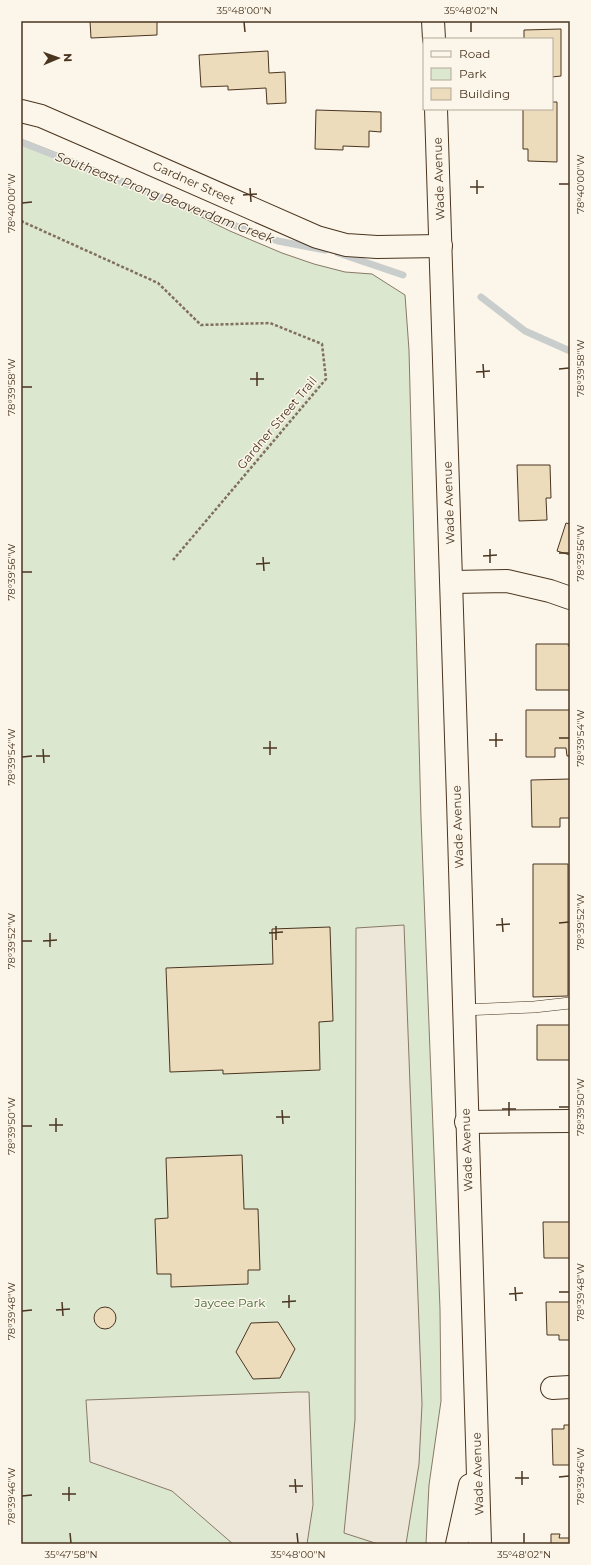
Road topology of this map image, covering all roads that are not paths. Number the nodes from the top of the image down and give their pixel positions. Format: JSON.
{"nodes":[{"id":1,"x":433,"y":21,"type":"edge"},
{"id":2,"x":434,"y":38,"type":"edge"},
{"id":3,"x":436,"y":110,"type":"edge"},
{"id":4,"x":21,"y":111,"type":"edge"},
{"id":5,"x":441,"y":246,"type":"junction"},
{"id":6,"x":452,"y":582,"type":"junction"},
{"id":7,"x":570,"y":598,"type":"edge"},
{"id":8,"x":570,"y":1003,"type":"edge"},
{"id":9,"x":463,"y":1010,"type":"junction"},
{"id":10,"x":570,"y":1121,"type":"edge"},
{"id":11,"x":466,"y":1122,"type":"junction"},
{"id":12,"x":477,"y":1453,"type":"junction"},
{"id":13,"x":482,"y":1541,"type":"edge"},
{"id":14,"x":457,"y":1544,"type":"edge"}],
"edges":[{"from":1,"to":2,"type":"main road"},
{"from":3,"to":5,"type":"main road","name":"Wade Avenue"},
{"from":4,"to":5,"type":"main road","name":"Gardner Street"},
{"from":5,"to":6,"type":"main road","name":"Wade Avenue"},
{"from":6,"to":7,"type":"main road"},
{"from":6,"to":9,"type":"main road","name":"Wade Avenue"},
{"from":8,"to":9,"type":"lane"},
{"from":9,"to":11,"type":"main road","name":"Wade Avenue"},
{"from":10,"to":11,"type":"main road"},
{"from":11,"to":12,"type":"main road","name":"Wade Avenue"},
{"from":12,"to":13,"type":"main road","name":"Wade Avenue"},
{"from":12,"to":14,"type":"main road"}]}
